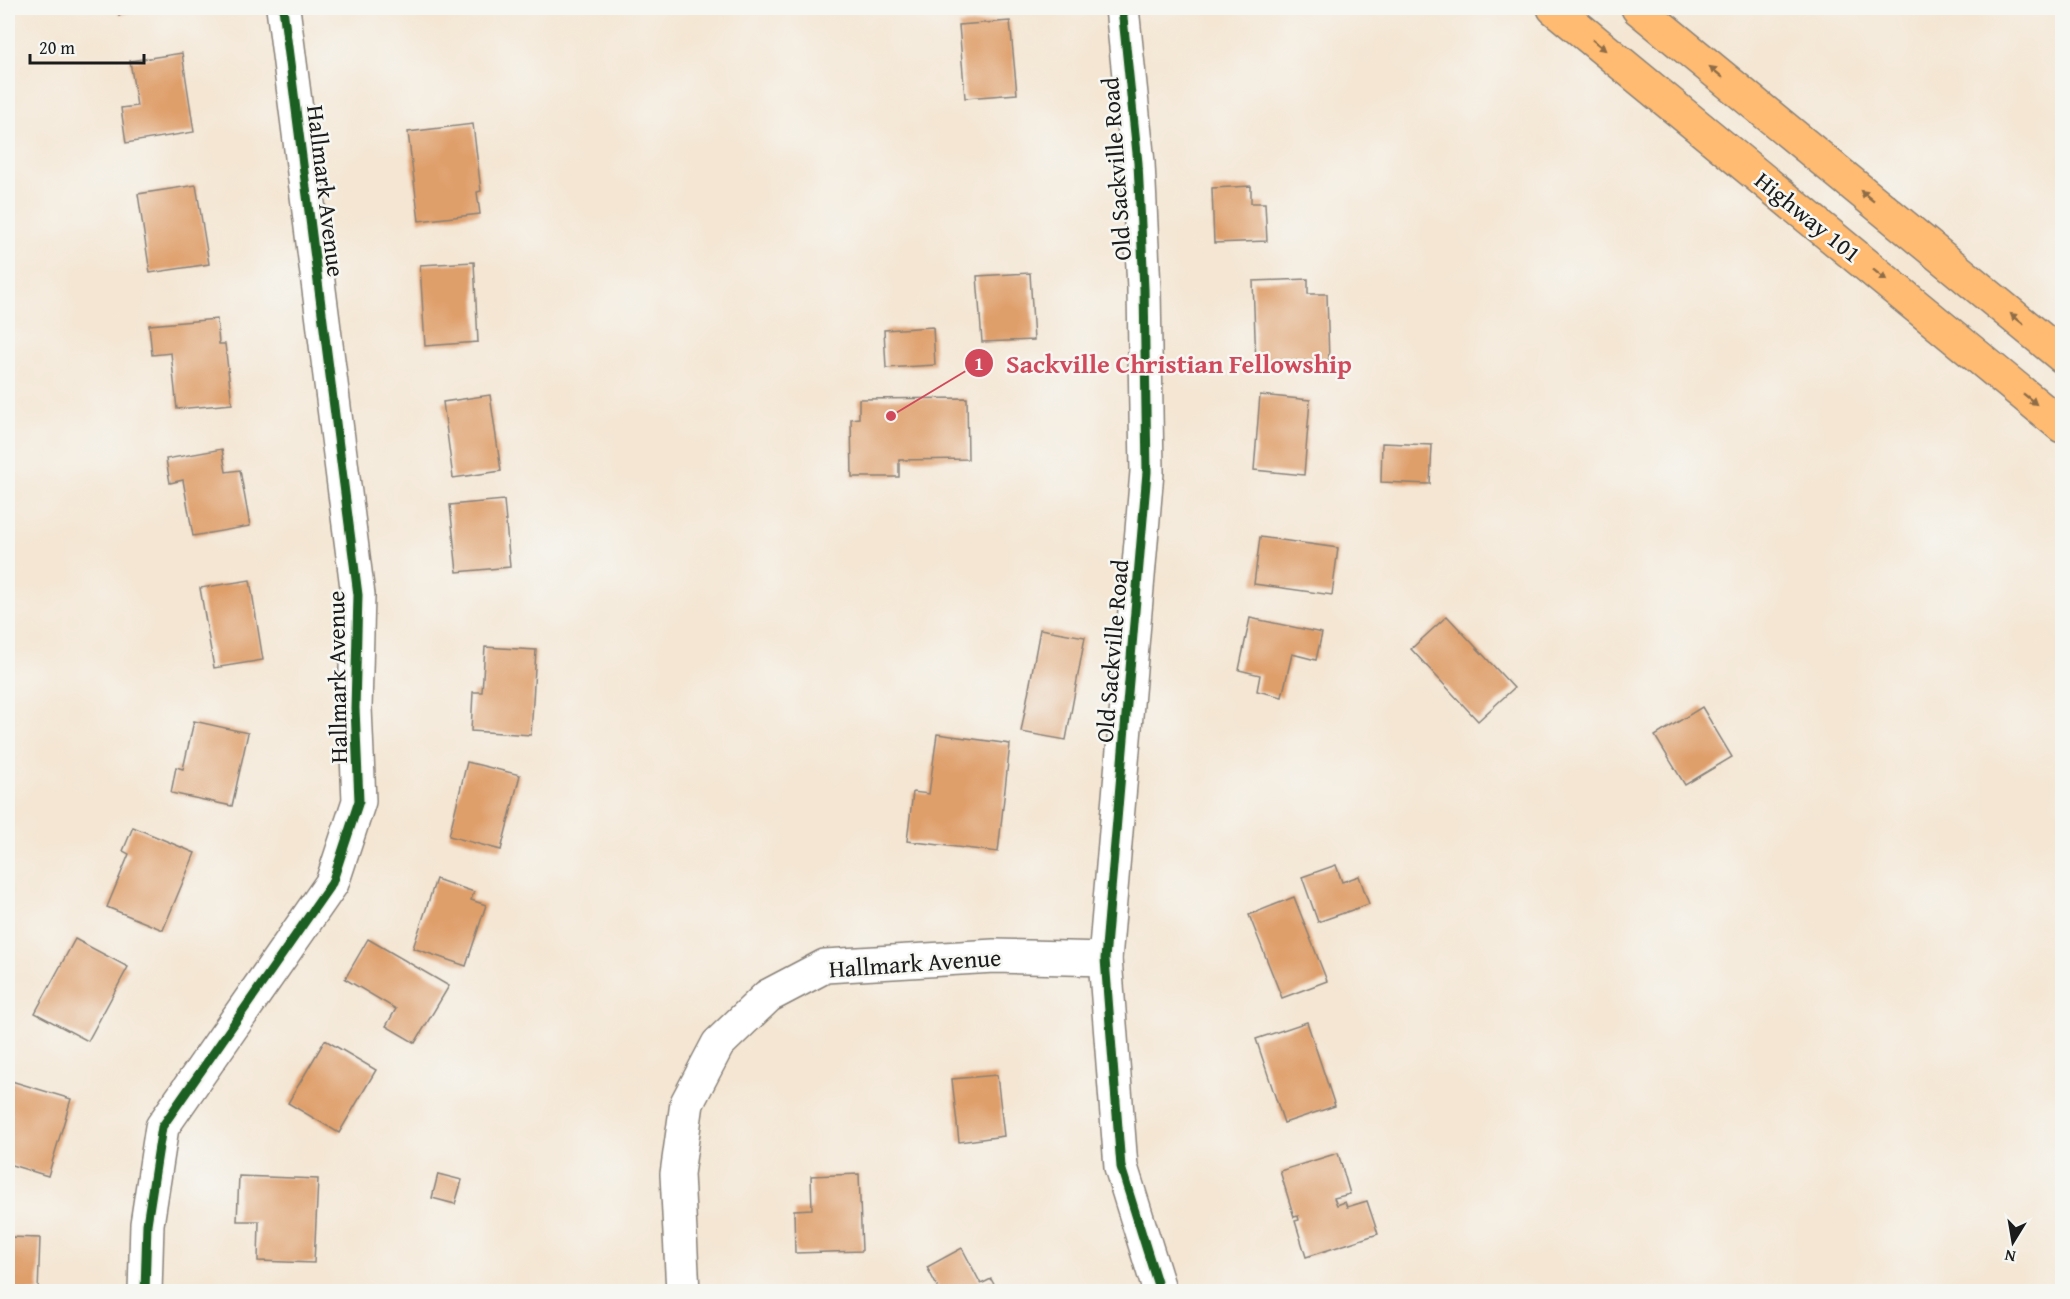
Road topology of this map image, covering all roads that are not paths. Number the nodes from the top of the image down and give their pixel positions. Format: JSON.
{"nodes":[{"id":1,"x":283,"y":8,"type":"edge"},
{"id":2,"x":1122,"y":8,"type":"edge"},
{"id":3,"x":1554,"y":8,"type":"edge"},
{"id":4,"x":1638,"y":8,"type":"edge"},
{"id":5,"x":2062,"y":356,"type":"edge"},
{"id":6,"x":2062,"y":426,"type":"edge"},
{"id":7,"x":1106,"y":959,"type":"junction"},
{"id":8,"x":145,"y":1292,"type":"edge"},
{"id":9,"x":683,"y":1292,"type":"edge"},
{"id":10,"x":1160,"y":1292,"type":"edge"}],
"edges":[{"from":1,"to":8,"type":"street","name":"Hallmark Avenue"},
{"from":2,"to":7,"type":"street","name":"Old Sackville Road"},
{"from":3,"to":6,"type":"highway","name":"Highway 101","one_way":true},
{"from":5,"to":4,"type":"highway","one_way":true},
{"from":7,"to":9,"type":"street","name":"Hallmark Avenue"},
{"from":7,"to":10,"type":"street","name":"Old Sackville Road"}]}
